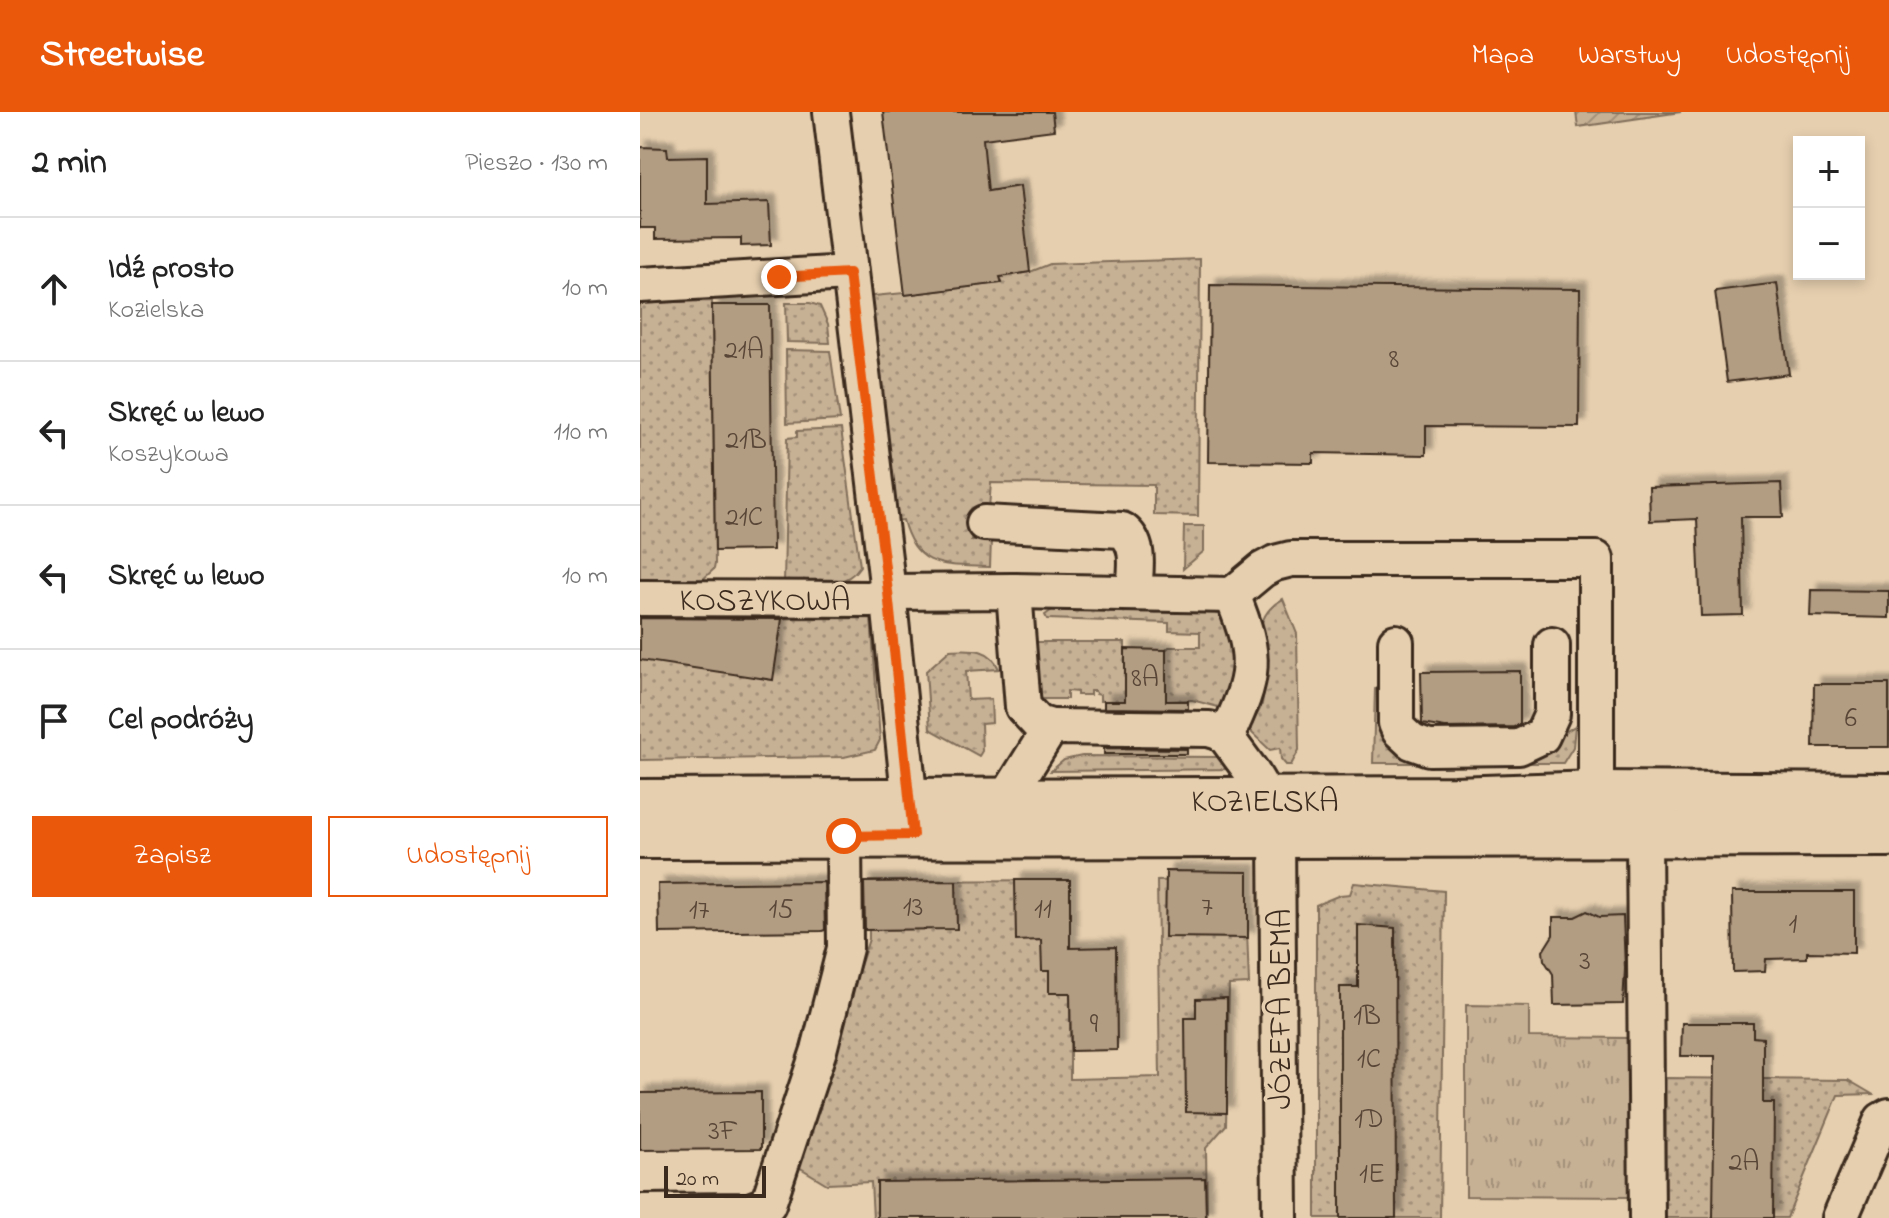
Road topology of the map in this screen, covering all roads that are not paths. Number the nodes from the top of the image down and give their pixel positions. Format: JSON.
{"nodes":[{"id":1,"x":831,"y":112,"type":"edge"},
{"id":2,"x":849,"y":273,"type":"junction"},
{"id":3,"x":640,"y":285,"type":"edge"},
{"id":4,"x":984,"y":523,"type":"dead end"},
{"id":5,"x":1014,"y":591,"type":"junction"},
{"id":6,"x":888,"y":592,"type":"junction"},
{"id":7,"x":1134,"y":593,"type":"junction"},
{"id":8,"x":1232,"y":595,"type":"junction"},
{"id":9,"x":640,"y":598,"type":"edge"},
{"id":10,"x":1396,"y":642,"type":"dead end"},
{"id":11,"x":1552,"y":645,"type":"dead end"},
{"id":12,"x":1051,"y":727,"type":"junction"},
{"id":13,"x":1226,"y":737,"type":"junction"},
{"id":14,"x":1596,"y":794,"type":"junction"},
{"id":15,"x":1889,"y":796,"type":"edge"},
{"id":16,"x":1006,"y":799,"type":"junction"},
{"id":17,"x":640,"y":802,"type":"edge"},
{"id":18,"x":911,"y":817,"type":"junction"},
{"id":19,"x":1273,"y":817,"type":"junction"},
{"id":20,"x":1889,"y":834,"type":"edge"},
{"id":21,"x":1644,"y":835,"type":"junction"},
{"id":22,"x":640,"y":836,"type":"edge"},
{"id":23,"x":844,"y":836,"type":"junction"},
{"id":24,"x":1889,"y":1116,"type":"edge"},
{"id":25,"x":640,"y":1212,"type":"edge"},
{"id":26,"x":1280,"y":1218,"type":"edge"},
{"id":27,"x":1647,"y":1218,"type":"edge"},
{"id":28,"x":1840,"y":1218,"type":"edge"}],
"edges":[{"from":1,"to":2,"type":"street","name":"KOSZYKOWA"},
{"from":2,"to":3,"type":"street"},
{"from":2,"to":6,"type":"street","name":"KOSZYKOWA"},
{"from":4,"to":7,"type":"street"},
{"from":5,"to":6,"type":"street"},
{"from":5,"to":7,"type":"street"},
{"from":5,"to":12,"type":"street"},
{"from":6,"to":9,"type":"street","name":"KOSZYKOWA"},
{"from":6,"to":18,"type":"street","name":"KOSZYKOWA"},
{"from":7,"to":8,"type":"street"},
{"from":8,"to":13,"type":"street"},
{"from":8,"to":14,"type":"street"},
{"from":10,"to":11,"type":"street"},
{"from":12,"to":13,"type":"street"},
{"from":12,"to":16,"type":"street"},
{"from":13,"to":19,"type":"street"},
{"from":14,"to":15,"type":"main road","name":"KOZIELSKA"},
{"from":14,"to":19,"type":"main road","name":"KOZIELSKA"},
{"from":16,"to":18,"type":"main road","name":"KOZIELSKA"},
{"from":16,"to":19,"type":"main road","name":"KOZIELSKA"},
{"from":17,"to":18,"type":"main road","name":"KOZIELSKA"},
{"from":18,"to":19,"type":"main road","name":"KOZIELSKA"},
{"from":18,"to":23,"type":"main road","name":"KOZIELSKA"},
{"from":19,"to":21,"type":"main road","name":"KOZIELSKA"},
{"from":19,"to":26,"type":"street","name":"JÓZEFA BEMA"},
{"from":20,"to":21,"type":"main road","name":"KOZIELSKA"},
{"from":21,"to":27,"type":"street"},
{"from":22,"to":23,"type":"main road","name":"KOZIELSKA"},
{"from":23,"to":25,"type":"street"},
{"from":24,"to":28,"type":"street"}]}
